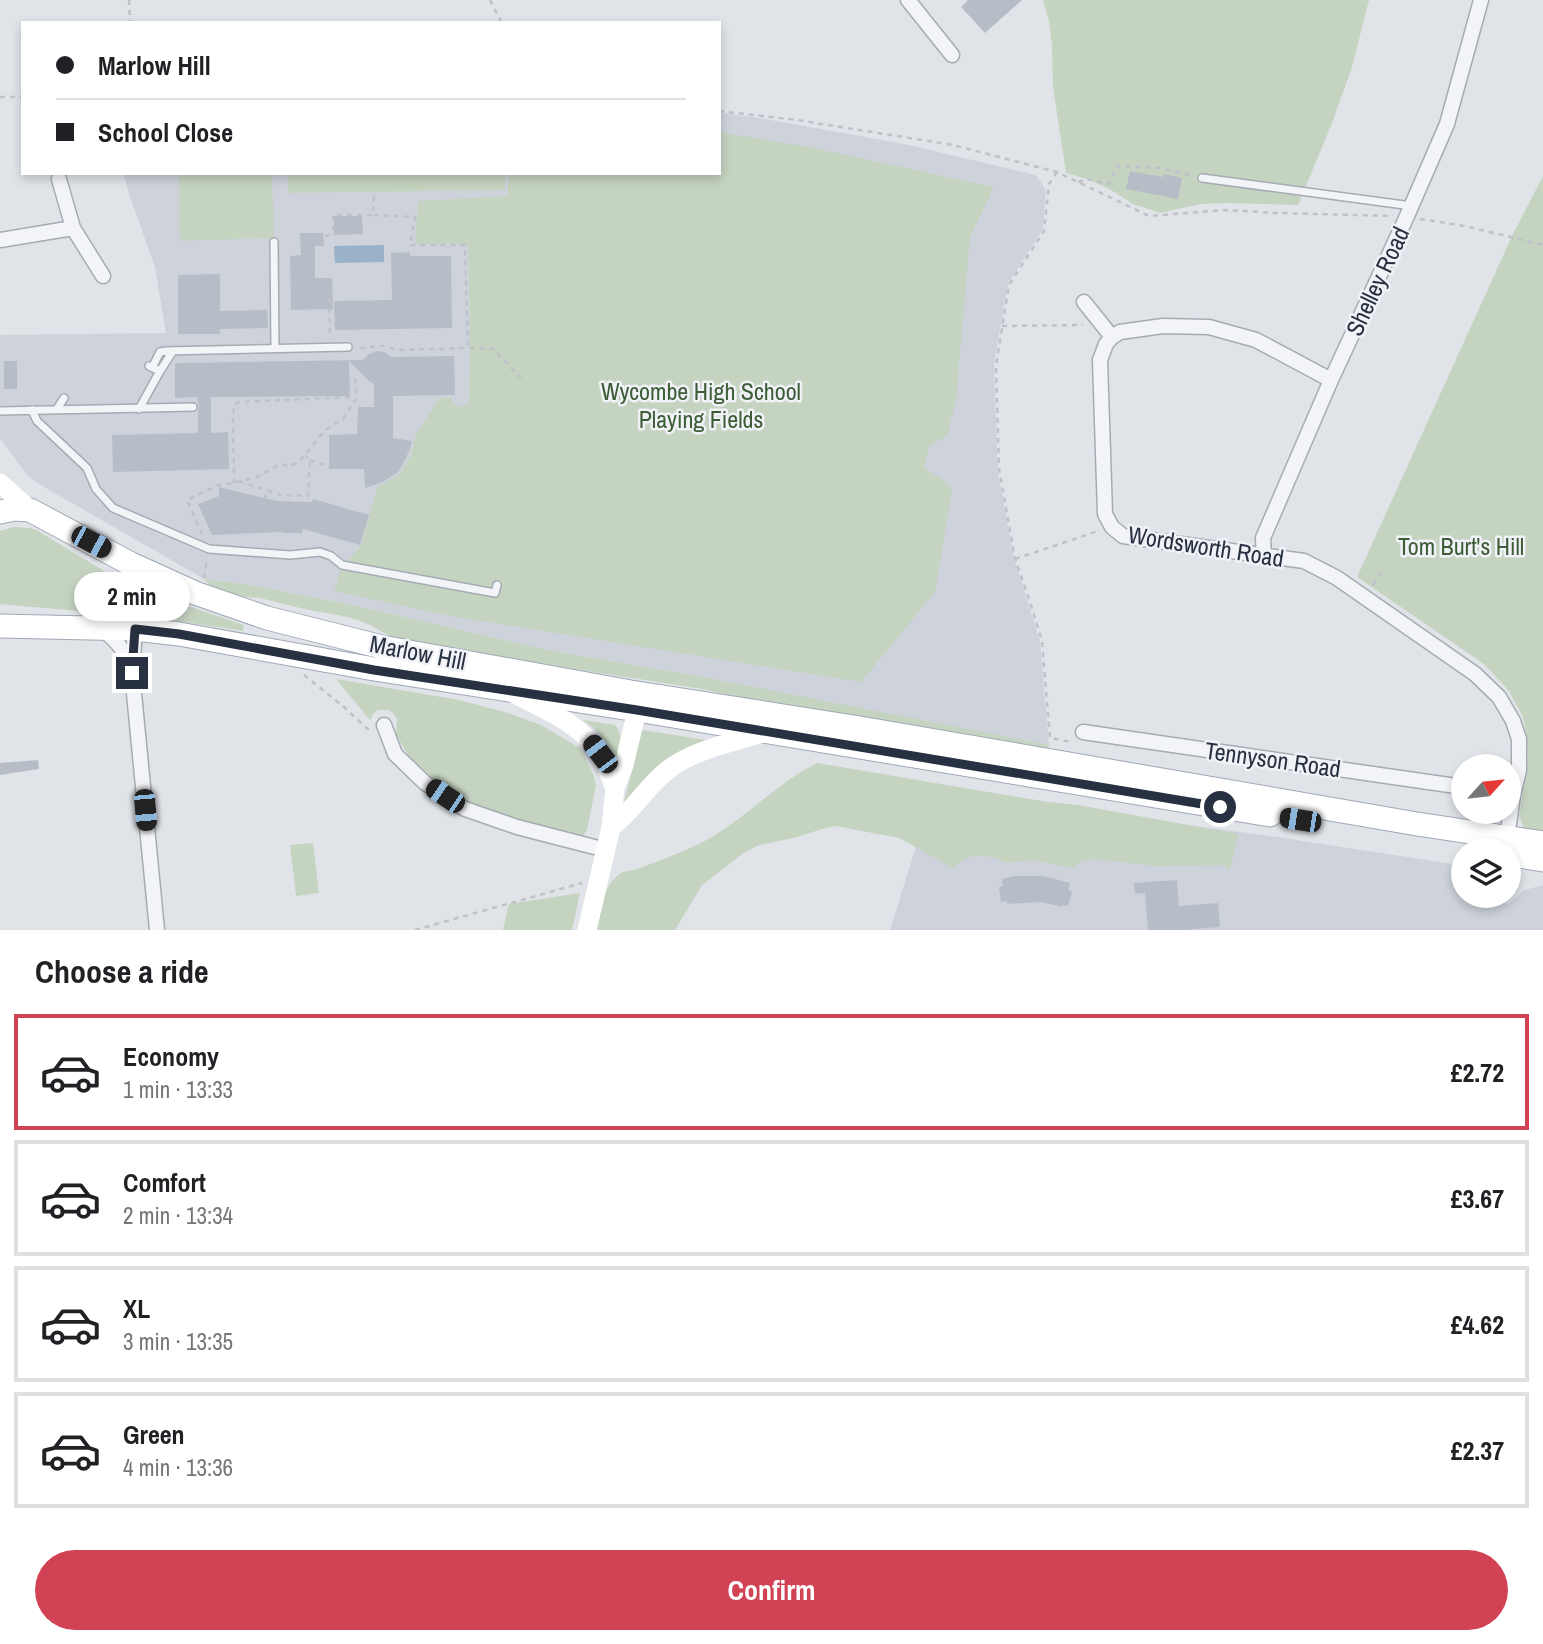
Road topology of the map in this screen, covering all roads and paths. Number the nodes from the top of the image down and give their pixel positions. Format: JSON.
{"nodes":[{"id":1,"x":129,"y":0,"type":"edge"},
{"id":2,"x":490,"y":0,"type":"edge"},
{"id":3,"x":908,"y":0,"type":"edge"},
{"id":4,"x":1481,"y":0,"type":"edge"},
{"id":5,"x":130,"y":21,"type":"edge"},
{"id":6,"x":501,"y":21,"type":"edge"},
{"id":7,"x":952,"y":55,"type":"dead end"},
{"id":8,"x":0,"y":97,"type":"edge"},
{"id":9,"x":21,"y":97,"type":"edge"},
{"id":10,"x":721,"y":111,"type":"edge"},
{"id":11,"x":1057,"y":172,"type":"junction"},
{"id":12,"x":1202,"y":178,"type":"joint"},
{"id":13,"x":59,"y":179,"type":"dead end"},
{"id":14,"x":1078,"y":182,"type":"junction"},
{"id":15,"x":374,"y":196,"type":"dead end"},
{"id":16,"x":1410,"y":211,"type":"junction"},
{"id":17,"x":373,"y":215,"type":"junction"},
{"id":18,"x":73,"y":228,"type":"junction"},
{"id":19,"x":325,"y":237,"type":"dead end"},
{"id":20,"x":0,"y":240,"type":"edge"},
{"id":21,"x":274,"y":242,"type":"dead end"},
{"id":22,"x":1543,"y":245,"type":"edge"},
{"id":23,"x":103,"y":275,"type":"dead end"},
{"id":24,"x":329,"y":298,"type":"dead end"},
{"id":25,"x":1084,"y":302,"type":"dead end"},
{"id":26,"x":1103,"y":325,"type":"junction"},
{"id":27,"x":1002,"y":326,"type":"junction"},
{"id":28,"x":1112,"y":337,"type":"junction"},
{"id":29,"x":330,"y":348,"type":"junction"},
{"id":30,"x":351,"y":348,"type":"joint"},
{"id":31,"x":468,"y":348,"type":"junction"},
{"id":32,"x":275,"y":349,"type":"junction"},
{"id":33,"x":173,"y":351,"type":"junction"},
{"id":34,"x":160,"y":371,"type":"junction"},
{"id":35,"x":355,"y":374,"type":"dead end"},
{"id":36,"x":521,"y":377,"type":"dead end"},
{"id":37,"x":1332,"y":380,"type":"junction"},
{"id":38,"x":356,"y":397,"type":"junction"},
{"id":39,"x":64,"y":398,"type":"dead end"},
{"id":40,"x":193,"y":407,"type":"dead end"},
{"id":41,"x":139,"y":408,"type":"junction"},
{"id":42,"x":57,"y":409,"type":"junction"},
{"id":43,"x":32,"y":410,"type":"junction"},
{"id":44,"x":0,"y":411,"type":"edge"},
{"id":45,"x":306,"y":456,"type":"junction"},
{"id":46,"x":310,"y":460,"type":"junction"},
{"id":47,"x":329,"y":467,"type":"dead end"},
{"id":48,"x":239,"y":481,"type":"junction"},
{"id":49,"x":0,"y":483,"type":"edge"},
{"id":50,"x":234,"y":483,"type":"junction"},
{"id":51,"x":267,"y":490,"type":"junction"},
{"id":52,"x":265,"y":499,"type":"dead end"},
{"id":53,"x":30,"y":510,"type":"junction"},
{"id":54,"x":0,"y":512,"type":"edge"},
{"id":55,"x":1112,"y":527,"type":"junction"},
{"id":56,"x":209,"y":549,"type":"junction"},
{"id":57,"x":1264,"y":556,"type":"junction"},
{"id":58,"x":1015,"y":559,"type":"junction"},
{"id":59,"x":131,"y":564,"type":"junction"},
{"id":60,"x":1383,"y":571,"type":"dead end"},
{"id":61,"x":204,"y":578,"type":"dead end"},
{"id":62,"x":497,"y":585,"type":"dead end"},
{"id":63,"x":1364,"y":597,"type":"junction"},
{"id":64,"x":0,"y":626,"type":"edge"},
{"id":65,"x":101,"y":628,"type":"junction"},
{"id":66,"x":135,"y":629,"type":"junction"},
{"id":67,"x":299,"y":671,"type":"dead end"},
{"id":68,"x":132,"y":673,"type":"junction"},
{"id":69,"x":511,"y":692,"type":"junction"},
{"id":70,"x":634,"y":701,"type":"junction"},
{"id":71,"x":384,"y":725,"type":"dead end"},
{"id":72,"x":1083,"y":732,"type":"dead end"},
{"id":73,"x":766,"y":733,"type":"junction"},
{"id":74,"x":1058,"y":740,"type":"dead end"},
{"id":75,"x":395,"y":754,"type":"junction"},
{"id":76,"x":1519,"y":754,"type":"edge"},
{"id":77,"x":1451,"y":785,"type":"edge"},
{"id":78,"x":615,"y":788,"type":"junction"},
{"id":79,"x":611,"y":827,"type":"junction"},
{"id":80,"x":1473,"y":838,"type":"edge"},
{"id":81,"x":1543,"y":843,"type":"edge"},
{"id":82,"x":1451,"y":844,"type":"edge"},
{"id":83,"x":1521,"y":845,"type":"edge"},
{"id":84,"x":606,"y":850,"type":"junction"},
{"id":85,"x":1521,"y":851,"type":"edge"},
{"id":86,"x":1543,"y":860,"type":"edge"},
{"id":87,"x":599,"y":879,"type":"junction"},
{"id":88,"x":157,"y":930,"type":"edge"},
{"id":89,"x":415,"y":930,"type":"edge"},
{"id":90,"x":587,"y":930,"type":"edge"}],
"edges":[{"from":1,"to":5,"type":"path"},
{"from":2,"to":6,"type":"path"},
{"from":3,"to":7,"type":"street"},
{"from":4,"to":16,"type":"street","name":"Shelley Road"},
{"from":8,"to":9,"type":"path"},
{"from":10,"to":11,"type":"path"},
{"from":11,"to":14,"type":"path"},
{"from":11,"to":27,"type":"path"},
{"from":12,"to":14,"type":"path"},
{"from":12,"to":16,"type":"lane"},
{"from":13,"to":18,"type":"street"},
{"from":14,"to":16,"type":"path"},
{"from":15,"to":17,"type":"path"},
{"from":16,"to":22,"type":"path"},
{"from":16,"to":37,"type":"street","name":"Shelley Road"},
{"from":17,"to":19,"type":"path"},
{"from":17,"to":31,"type":"path"},
{"from":18,"to":20,"type":"street"},
{"from":18,"to":23,"type":"street"},
{"from":21,"to":32,"type":"lane"},
{"from":24,"to":29,"type":"path"},
{"from":25,"to":26,"type":"street"},
{"from":26,"to":27,"type":"path"},
{"from":26,"to":28,"type":"street"},
{"from":27,"to":58,"type":"path"},
{"from":28,"to":37,"type":"street"},
{"from":28,"to":55,"type":"street","name":"Wordsworth Road"},
{"from":29,"to":30,"type":"lane"},
{"from":29,"to":32,"type":"lane"},
{"from":30,"to":31,"type":"path"},
{"from":31,"to":36,"type":"path"},
{"from":32,"to":33,"type":"lane"},
{"from":33,"to":34,"type":"lane"},
{"from":33,"to":34,"type":"lane"},
{"from":34,"to":41,"type":"lane"},
{"from":35,"to":38,"type":"path"},
{"from":37,"to":57,"type":"street","name":"Shelley Road"},
{"from":38,"to":45,"type":"path"},
{"from":38,"to":50,"type":"path"},
{"from":39,"to":42,"type":"lane"},
{"from":40,"to":41,"type":"lane"},
{"from":41,"to":42,"type":"lane"},
{"from":42,"to":43,"type":"lane"},
{"from":43,"to":44,"type":"lane"},
{"from":43,"to":56,"type":"lane"},
{"from":45,"to":46,"type":"path"},
{"from":45,"to":48,"type":"path"},
{"from":46,"to":47,"type":"path"},
{"from":46,"to":51,"type":"path"},
{"from":48,"to":50,"type":"path"},
{"from":48,"to":51,"type":"path"},
{"from":49,"to":53,"type":"street"},
{"from":50,"to":56,"type":"path"},
{"from":51,"to":52,"type":"path"},
{"from":53,"to":54,"type":"main road"},
{"from":53,"to":59,"type":"main road","name":"Marlow Hill"},
{"from":55,"to":57,"type":"street","name":"Wordsworth Road"},
{"from":55,"to":58,"type":"path"},
{"from":56,"to":61,"type":"path"},
{"from":56,"to":62,"type":"lane"},
{"from":57,"to":63,"type":"street","name":"Wordsworth Road"},
{"from":58,"to":74,"type":"path"},
{"from":59,"to":66,"type":"main road"},
{"from":59,"to":70,"type":"main road","name":"Marlow Hill"},
{"from":60,"to":63,"type":"path"},
{"from":63,"to":76,"type":"street","name":"Wordsworth Road"},
{"from":64,"to":65,"type":"main road","name":"Marlow Hill"},
{"from":65,"to":66,"type":"main road","name":"Marlow Hill"},
{"from":65,"to":68,"type":"street"},
{"from":66,"to":68,"type":"street"},
{"from":66,"to":69,"type":"main road","name":"Marlow Hill"},
{"from":67,"to":75,"type":"path"},
{"from":68,"to":88,"type":"street"},
{"from":69,"to":70,"type":"main road","name":"Marlow Hill"},
{"from":69,"to":78,"type":"street"},
{"from":70,"to":73,"type":"main road","name":"Marlow Hill"},
{"from":70,"to":78,"type":"street"},
{"from":70,"to":80,"type":"main road","name":"Marlow Hill"},
{"from":71,"to":75,"type":"street"},
{"from":72,"to":77,"type":"street","name":"Tennyson Road"},
{"from":73,"to":79,"type":"street"},
{"from":73,"to":82,"type":"main road","name":"Marlow Hill"},
{"from":75,"to":84,"type":"street"},
{"from":78,"to":79,"type":"street"},
{"from":79,"to":84,"type":"street"},
{"from":81,"to":83,"type":"main road","name":"Marlow Hill"},
{"from":84,"to":87,"type":"street"},
{"from":85,"to":86,"type":"main road","name":"Marlow Hill"},
{"from":87,"to":89,"type":"path"},
{"from":87,"to":90,"type":"street"}]}
